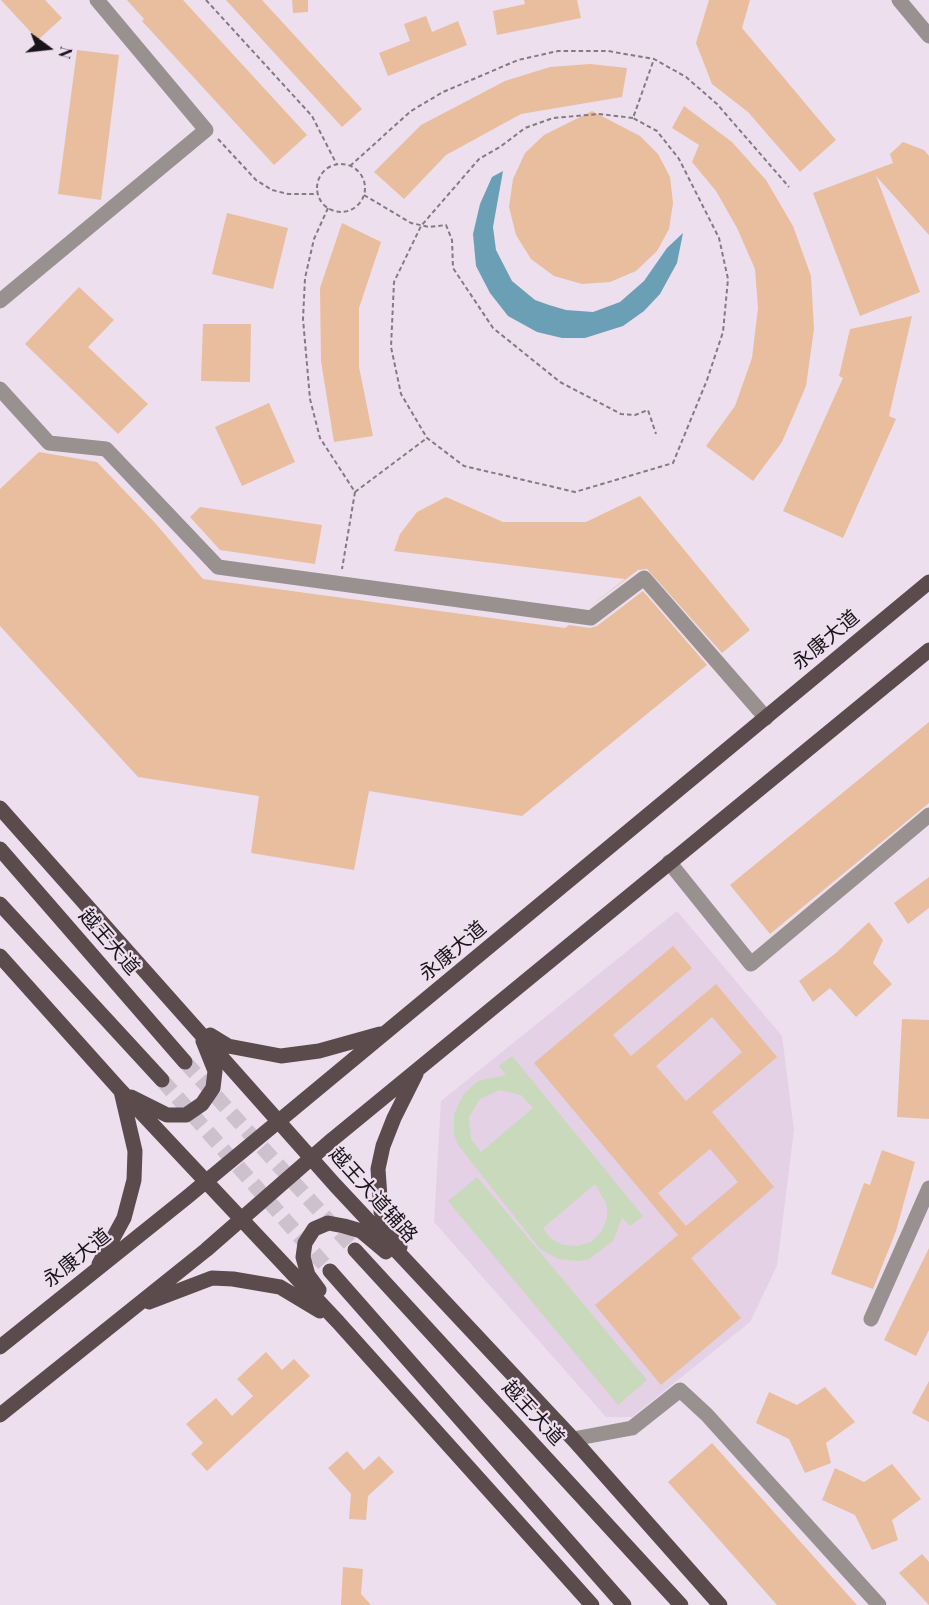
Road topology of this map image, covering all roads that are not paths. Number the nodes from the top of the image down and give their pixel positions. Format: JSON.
{"nodes":[{"id":1,"x":97,"y":0,"type":"edge"},
{"id":2,"x":899,"y":0,"type":"edge"},
{"id":3,"x":929,"y":36,"type":"edge"},
{"id":4,"x":0,"y":301,"type":"edge"},
{"id":5,"x":0,"y":389,"type":"edge"},
{"id":6,"x":929,"y":582,"type":"edge"},
{"id":7,"x":929,"y":650,"type":"edge"},
{"id":8,"x":766,"y":718,"type":"junction"},
{"id":9,"x":0,"y":808,"type":"edge"},
{"id":10,"x":929,"y":815,"type":"edge"},
{"id":11,"x":0,"y":849,"type":"edge"},
{"id":12,"x":669,"y":862,"type":"junction"},
{"id":13,"x":0,"y":904,"type":"edge"},
{"id":14,"x":0,"y":956,"type":"edge"},
{"id":15,"x":195,"y":1025,"type":"junction"},
{"id":16,"x":387,"y":1032,"type":"junction"},
{"id":17,"x":185,"y":1062,"type":"tunnel mouth"},
{"id":18,"x":420,"y":1067,"type":"junction"},
{"id":19,"x":162,"y":1080,"type":"tunnel mouth"},
{"id":20,"x":121,"y":1091,"type":"junction"},
{"id":21,"x":279,"y":1120,"type":"junction"},
{"id":22,"x":311,"y":1158,"type":"junction"},
{"id":23,"x":206,"y":1181,"type":"junction"},
{"id":24,"x":929,"y":1188,"type":"edge"},
{"id":25,"x":242,"y":1219,"type":"junction"},
{"id":26,"x":355,"y":1250,"type":"tunnel mouth"},
{"id":27,"x":411,"y":1269,"type":"junction"},
{"id":28,"x":96,"y":1270,"type":"junction"},
{"id":29,"x":330,"y":1271,"type":"tunnel mouth"},
{"id":30,"x":133,"y":1308,"type":"junction"},
{"id":31,"x":871,"y":1319,"type":"dead end"},
{"id":32,"x":338,"y":1322,"type":"junction"},
{"id":33,"x":0,"y":1347,"type":"edge"},
{"id":34,"x":0,"y":1415,"type":"edge"},
{"id":35,"x":573,"y":1440,"type":"junction"},
{"id":36,"x":673,"y":1552,"type":"junction"},
{"id":37,"x":592,"y":1605,"type":"edge"},
{"id":38,"x":624,"y":1605,"type":"edge"},
{"id":39,"x":681,"y":1605,"type":"edge"},
{"id":40,"x":707,"y":1605,"type":"edge"},
{"id":41,"x":720,"y":1605,"type":"edge"},
{"id":42,"x":879,"y":1605,"type":"edge"}],
"edges":[{"from":1,"to":4,"type":"street"},
{"from":2,"to":3,"type":"street"},
{"from":5,"to":8,"type":"street"},
{"from":6,"to":8,"type":"main road","name":"永康大道"},
{"from":7,"to":12,"type":"main road"},
{"from":8,"to":16,"type":"main road","name":"永康大道"},
{"from":9,"to":15,"type":"main road","name":"越王大道辅路"},
{"from":10,"to":12,"type":"street"},
{"from":11,"to":17,"type":"main road","name":"越王大道"},
{"from":12,"to":18,"type":"main road"},
{"from":13,"to":19,"type":"main road"},
{"from":14,"to":20,"type":"main road"},
{"from":15,"to":16,"type":"main road"},
{"from":15,"to":20,"type":"main road"},
{"from":15,"to":21,"type":"main road","name":"越王大道辅路"},
{"from":16,"to":21,"type":"main road","name":"永康大道"},
{"from":18,"to":22,"type":"main road"},
{"from":18,"to":27,"type":"main road"},
{"from":20,"to":23,"type":"main road"},
{"from":20,"to":28,"type":"main road"},
{"from":21,"to":22,"type":"main road","name":"越王大道辅路"},
{"from":21,"to":23,"type":"main road","name":"永康大道"},
{"from":22,"to":25,"type":"main road"},
{"from":22,"to":27,"type":"main road","name":"越王大道辅路"},
{"from":23,"to":25,"type":"main road"},
{"from":23,"to":28,"type":"main road","name":"永康大道"},
{"from":24,"to":31,"type":"street"},
{"from":25,"to":30,"type":"main road"},
{"from":25,"to":32,"type":"main road"},
{"from":26,"to":39,"type":"main road","name":"越王大道"},
{"from":27,"to":32,"type":"main road"},
{"from":27,"to":35,"type":"main road","name":"越王大道辅路"},
{"from":28,"to":33,"type":"main road","name":"永康大道"},
{"from":29,"to":38,"type":"main road"},
{"from":30,"to":32,"type":"main road"},
{"from":30,"to":34,"type":"main road"},
{"from":32,"to":37,"type":"main road"},
{"from":35,"to":36,"type":"main road","name":"越王大道辅路"},
{"from":35,"to":42,"type":"street"},
{"from":36,"to":40,"type":"main road"},
{"from":36,"to":41,"type":"main road","name":"越王大道辅路"}]}
